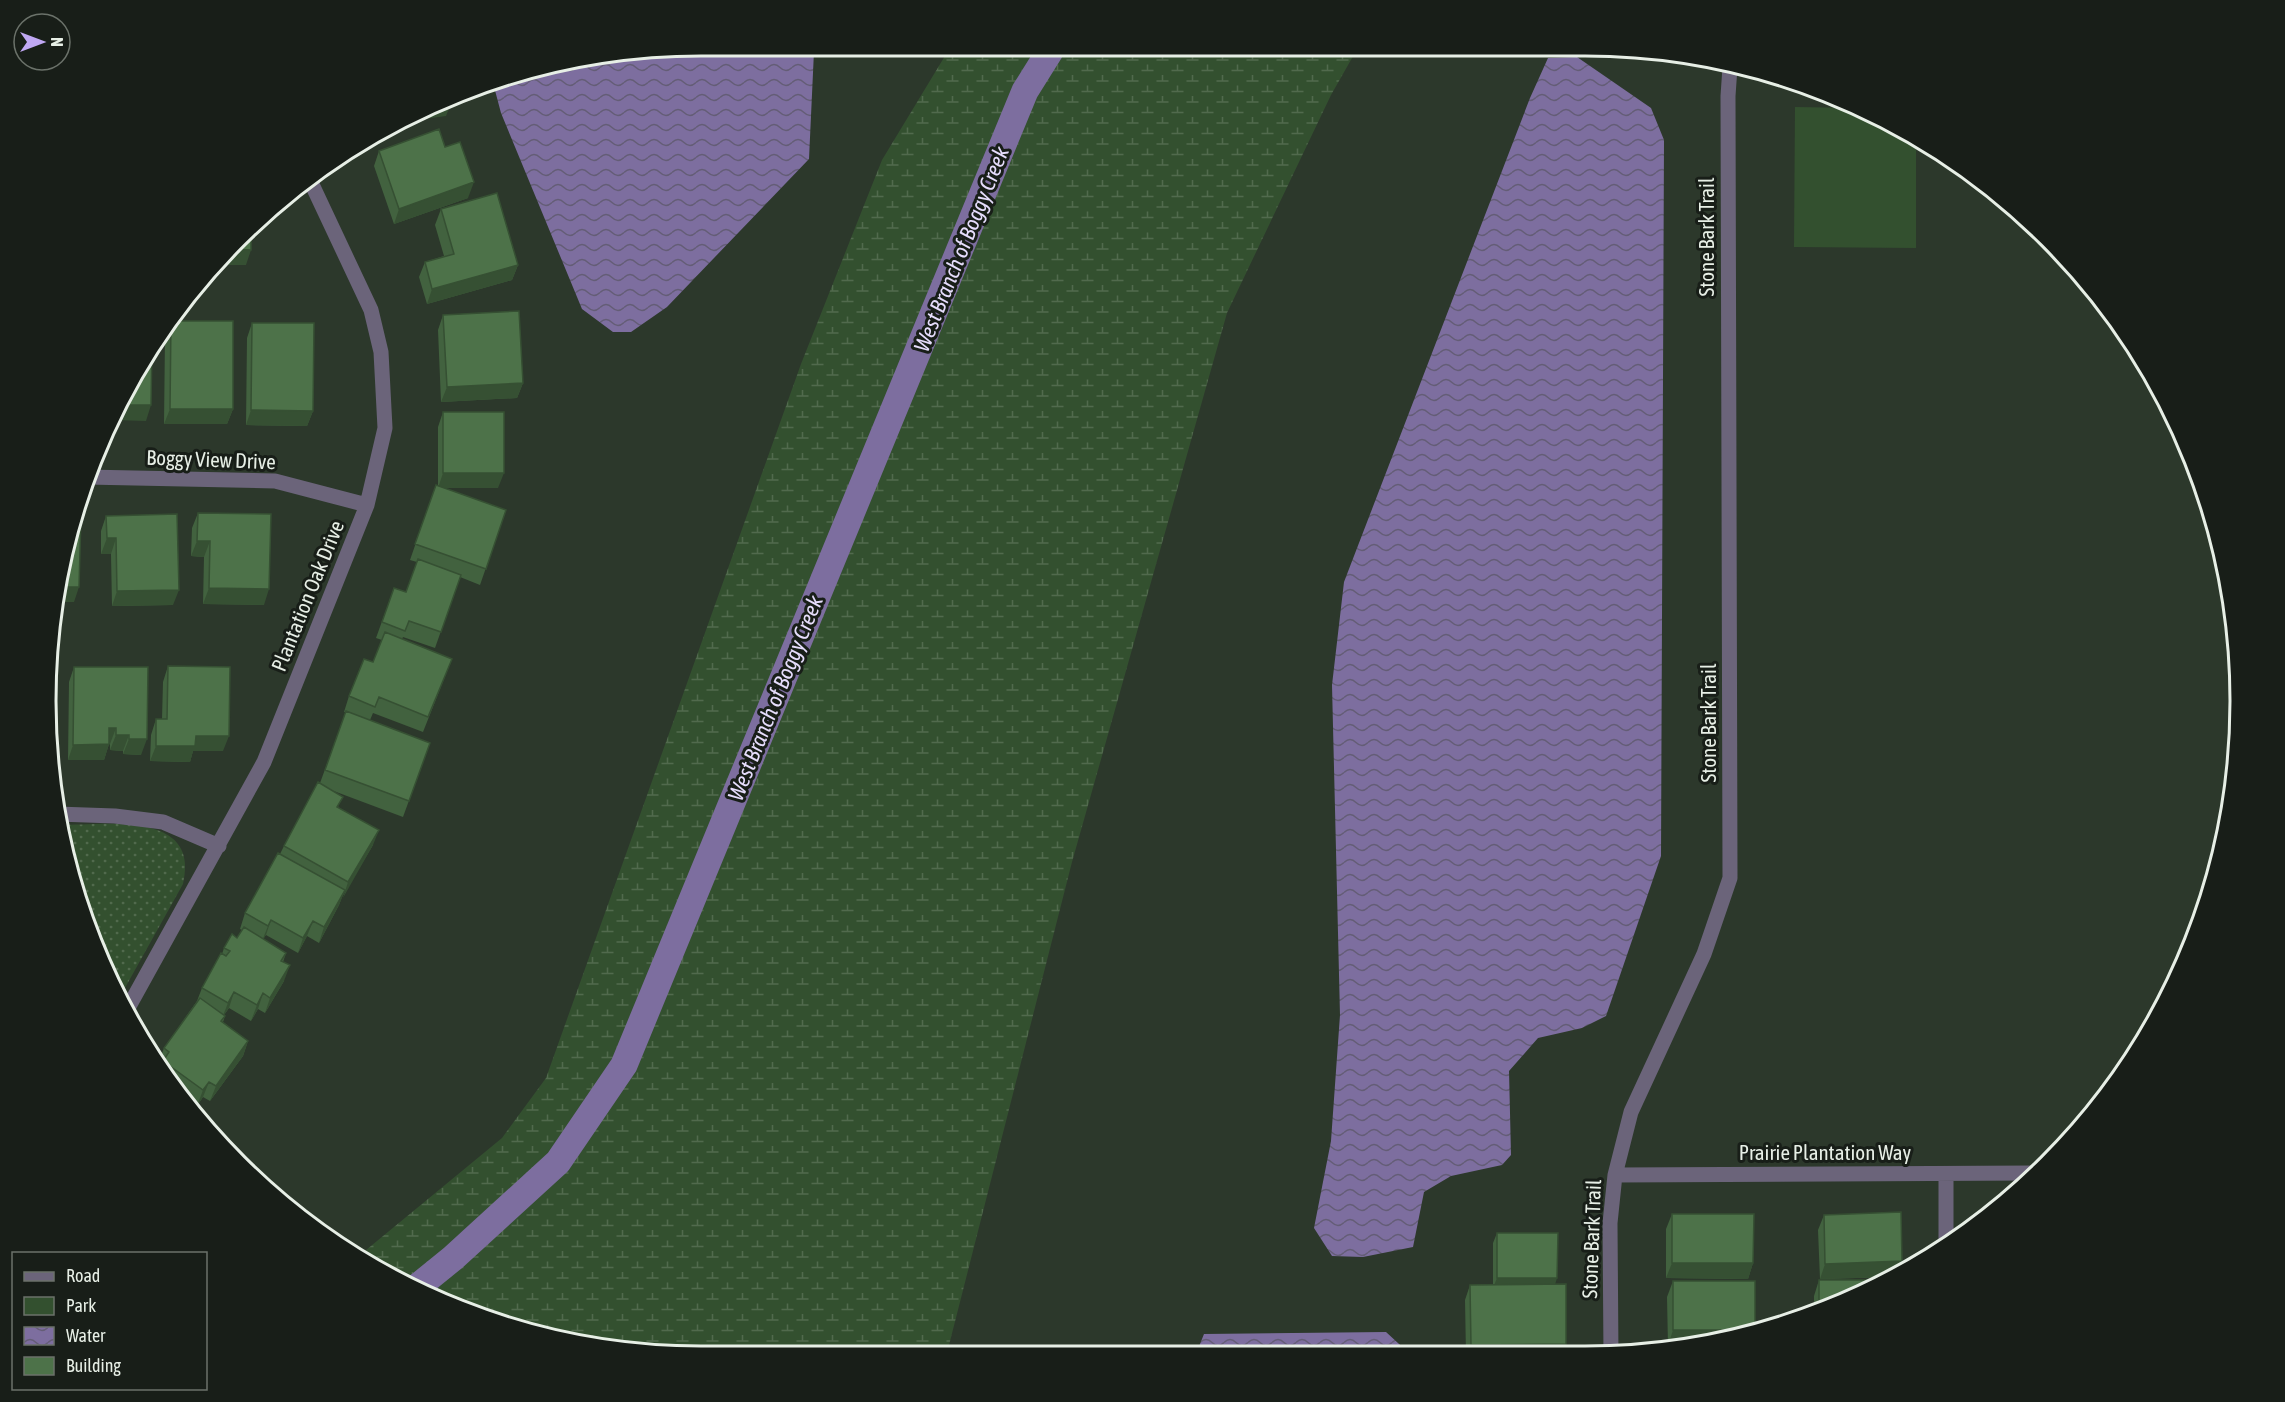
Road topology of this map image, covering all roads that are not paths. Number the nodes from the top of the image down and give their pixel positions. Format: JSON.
{"nodes":[{"id":1,"x":1730,"y":72,"type":"edge"},
{"id":2,"x":313,"y":186,"type":"edge"},
{"id":3,"x":96,"y":477,"type":"edge"},
{"id":4,"x":367,"y":505,"type":"junction"},
{"id":5,"x":66,"y":814,"type":"edge"},
{"id":6,"x":219,"y":846,"type":"junction"},
{"id":7,"x":131,"y":1003,"type":"edge"},
{"id":8,"x":2023,"y":1173,"type":"edge"},
{"id":9,"x":1946,"y":1174,"type":"junction"},
{"id":10,"x":1615,"y":1175,"type":"junction"},
{"id":11,"x":1946,"y":1236,"type":"edge"},
{"id":12,"x":1611,"y":1345,"type":"edge"}],
"edges":[{"from":1,"to":10,"type":"street","name":"Stone Bark Trail"},
{"from":2,"to":4,"type":"street","name":"Plantation Oak Drive"},
{"from":3,"to":4,"type":"street","name":"Boggy View Drive"},
{"from":4,"to":6,"type":"street","name":"Plantation Oak Drive"},
{"from":5,"to":6,"type":"street"},
{"from":6,"to":7,"type":"street","name":"Plantation Oak Drive"},
{"from":8,"to":9,"type":"street","name":"Prairie Plantation Way"},
{"from":9,"to":10,"type":"street","name":"Prairie Plantation Way"},
{"from":9,"to":11,"type":"street"},
{"from":10,"to":12,"type":"street","name":"Stone Bark Trail"}]}
